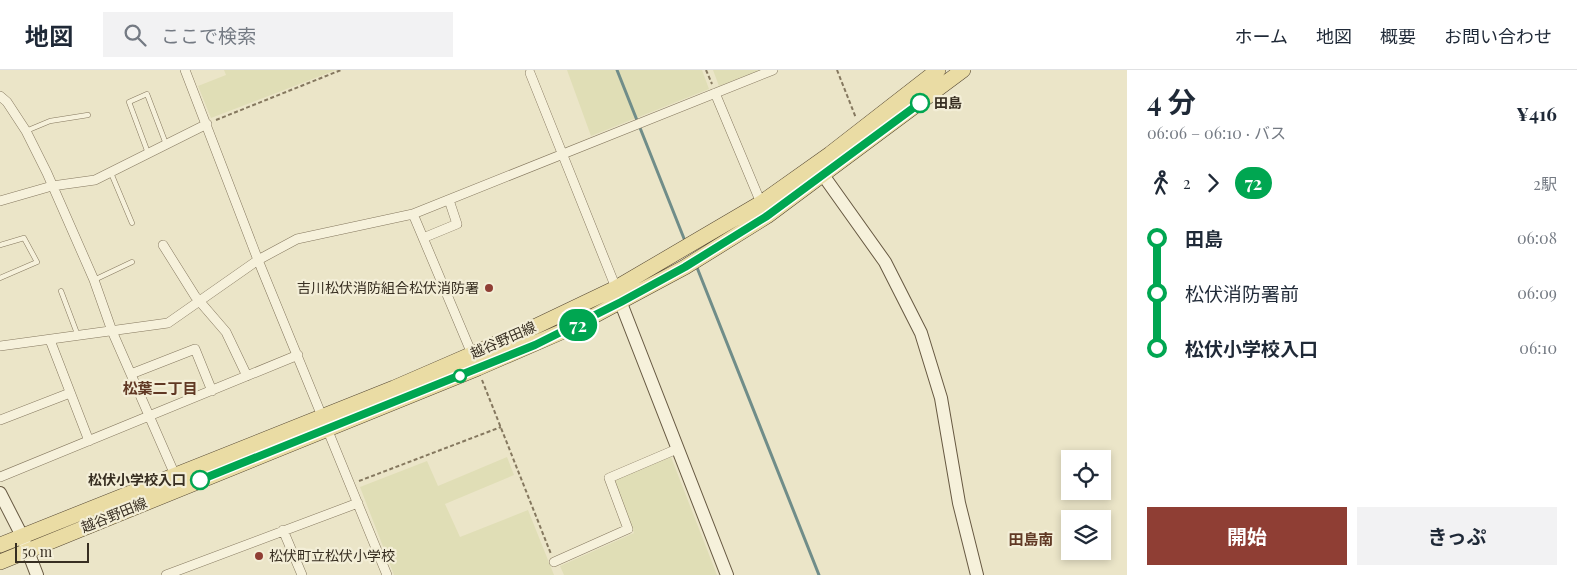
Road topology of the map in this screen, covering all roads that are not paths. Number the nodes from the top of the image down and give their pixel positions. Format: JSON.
{"nodes":[{"id":1,"x":185,"y":70,"type":"edge"},
{"id":2,"x":773,"y":70,"type":"edge"},
{"id":3,"x":938,"y":70,"type":"edge"},
{"id":4,"x":963,"y":70,"type":"edge"},
{"id":5,"x":530,"y":73,"type":"dead end"},
{"id":6,"x":715,"y":93,"type":"junction"},
{"id":7,"x":0,"y":96,"type":"edge"},
{"id":8,"x":88,"y":115,"type":"dead end"},
{"id":9,"x":207,"y":124,"type":"junction"},
{"id":10,"x":26,"y":131,"type":"junction"},
{"id":11,"x":166,"y":144,"type":"junction"},
{"id":12,"x":562,"y":153,"type":"junction"},
{"id":13,"x":148,"y":154,"type":"junction"},
{"id":14,"x":111,"y":173,"type":"junction"},
{"id":15,"x":823,"y":175,"type":"junction"},
{"id":16,"x":52,"y":186,"type":"junction"},
{"id":17,"x":449,"y":200,"type":"junction"},
{"id":18,"x":0,"y":201,"type":"edge"},
{"id":19,"x":761,"y":203,"type":"junction"},
{"id":20,"x":413,"y":214,"type":"junction"},
{"id":21,"x":132,"y":223,"type":"dead end"},
{"id":22,"x":423,"y":238,"type":"junction"},
{"id":23,"x":163,"y":244,"type":"dead end"},
{"id":24,"x":0,"y":245,"type":"edge"},
{"id":25,"x":258,"y":260,"type":"junction"},
{"id":26,"x":132,"y":262,"type":"dead end"},
{"id":27,"x":0,"y":278,"type":"edge"},
{"id":28,"x":94,"y":280,"type":"junction"},
{"id":29,"x":61,"y":291,"type":"dead end"},
{"id":30,"x":618,"y":295,"type":"junction"},
{"id":31,"x":200,"y":302,"type":"junction"},
{"id":32,"x":112,"y":331,"type":"junction"},
{"id":33,"x":78,"y":336,"type":"junction"},
{"id":34,"x":50,"y":340,"type":"junction"},
{"id":35,"x":0,"y":346,"type":"edge"},
{"id":36,"x":298,"y":356,"type":"junction"},
{"id":37,"x":475,"y":361,"type":"junction"},
{"id":38,"x":131,"y":374,"type":"junction"},
{"id":39,"x":247,"y":376,"type":"junction"},
{"id":40,"x":212,"y":391,"type":"junction"},
{"id":41,"x":70,"y":393,"type":"junction"},
{"id":42,"x":149,"y":416,"type":"junction"},
{"id":43,"x":0,"y":420,"type":"edge"},
{"id":44,"x":325,"y":422,"type":"junction"},
{"id":45,"x":89,"y":441,"type":"junction"},
{"id":46,"x":678,"y":449,"type":"junction"},
{"id":47,"x":175,"y":475,"type":"junction"},
{"id":48,"x":0,"y":477,"type":"edge"},
{"id":49,"x":0,"y":493,"type":"edge"},
{"id":50,"x":358,"y":504,"type":"junction"},
{"id":51,"x":283,"y":530,"type":"junction"},
{"id":52,"x":22,"y":536,"type":"junction"},
{"id":53,"x":0,"y":545,"type":"edge"},
{"id":54,"x":28,"y":551,"type":"junction"},
{"id":55,"x":0,"y":562,"type":"edge"},
{"id":56,"x":554,"y":562,"type":"road end"},
{"id":57,"x":37,"y":575,"type":"edge"},
{"id":58,"x":166,"y":575,"type":"edge"},
{"id":59,"x":302,"y":575,"type":"edge"},
{"id":60,"x":387,"y":575,"type":"edge"},
{"id":61,"x":727,"y":575,"type":"edge"},
{"id":62,"x":977,"y":575,"type":"edge"}],
"edges":[{"from":1,"to":9,"type":"street"},
{"from":2,"to":6,"type":"street"},
{"from":3,"to":19,"type":"main road","name":"越谷野田線"},
{"from":4,"to":15,"type":"main road","name":"越谷野田線"},
{"from":5,"to":12,"type":"street"},
{"from":6,"to":12,"type":"street"},
{"from":6,"to":19,"type":"street"},
{"from":7,"to":10,"type":"street"},
{"from":8,"to":10,"type":"lane"},
{"from":9,"to":11,"type":"street"},
{"from":9,"to":25,"type":"street"},
{"from":10,"to":16,"type":"street"},
{"from":11,"to":13,"type":"street"},
{"from":11,"to":13,"type":"lane"},
{"from":12,"to":17,"type":"street"},
{"from":12,"to":30,"type":"street"},
{"from":13,"to":14,"type":"street"},
{"from":14,"to":16,"type":"street"},
{"from":14,"to":21,"type":"lane"},
{"from":15,"to":30,"type":"main road","name":"越谷野田線"},
{"from":15,"to":62,"type":"street"},
{"from":16,"to":18,"type":"street"},
{"from":16,"to":28,"type":"street"},
{"from":17,"to":20,"type":"street"},
{"from":17,"to":22,"type":"street"},
{"from":19,"to":30,"type":"main road","name":"越谷野田線"},
{"from":20,"to":22,"type":"street"},
{"from":20,"to":25,"type":"street"},
{"from":22,"to":37,"type":"street"},
{"from":23,"to":31,"type":"street"},
{"from":24,"to":27,"type":"lane"},
{"from":25,"to":31,"type":"street"},
{"from":25,"to":36,"type":"street"},
{"from":26,"to":28,"type":"lane"},
{"from":28,"to":32,"type":"street"},
{"from":29,"to":33,"type":"lane"},
{"from":30,"to":37,"type":"main road","name":"越谷野田線"},
{"from":30,"to":46,"type":"street"},
{"from":31,"to":32,"type":"street"},
{"from":31,"to":39,"type":"street"},
{"from":32,"to":33,"type":"street"},
{"from":32,"to":38,"type":"street"},
{"from":33,"to":34,"type":"street"},
{"from":34,"to":35,"type":"street"},
{"from":34,"to":41,"type":"street"},
{"from":36,"to":39,"type":"street"},
{"from":36,"to":44,"type":"street"},
{"from":37,"to":44,"type":"main road","name":"越谷野田線"},
{"from":38,"to":40,"type":"street"},
{"from":38,"to":42,"type":"street"},
{"from":39,"to":40,"type":"street"},
{"from":40,"to":42,"type":"street"},
{"from":41,"to":43,"type":"street"},
{"from":41,"to":45,"type":"street"},
{"from":42,"to":45,"type":"street"},
{"from":42,"to":47,"type":"street"},
{"from":44,"to":47,"type":"main road","name":"越谷野田線"},
{"from":44,"to":50,"type":"street"},
{"from":44,"to":54,"type":"main road","name":"越谷野田線"},
{"from":45,"to":48,"type":"street"},
{"from":46,"to":56,"type":"street"},
{"from":46,"to":61,"type":"street"},
{"from":47,"to":52,"type":"main road","name":"越谷野田線"},
{"from":49,"to":52,"type":"street"},
{"from":50,"to":51,"type":"street"},
{"from":50,"to":60,"type":"street"},
{"from":51,"to":58,"type":"street"},
{"from":51,"to":59,"type":"street"},
{"from":52,"to":53,"type":"main road","name":"越谷野田線"},
{"from":52,"to":54,"type":"street"},
{"from":54,"to":55,"type":"main road","name":"越谷野田線"},
{"from":54,"to":57,"type":"street"}]}
